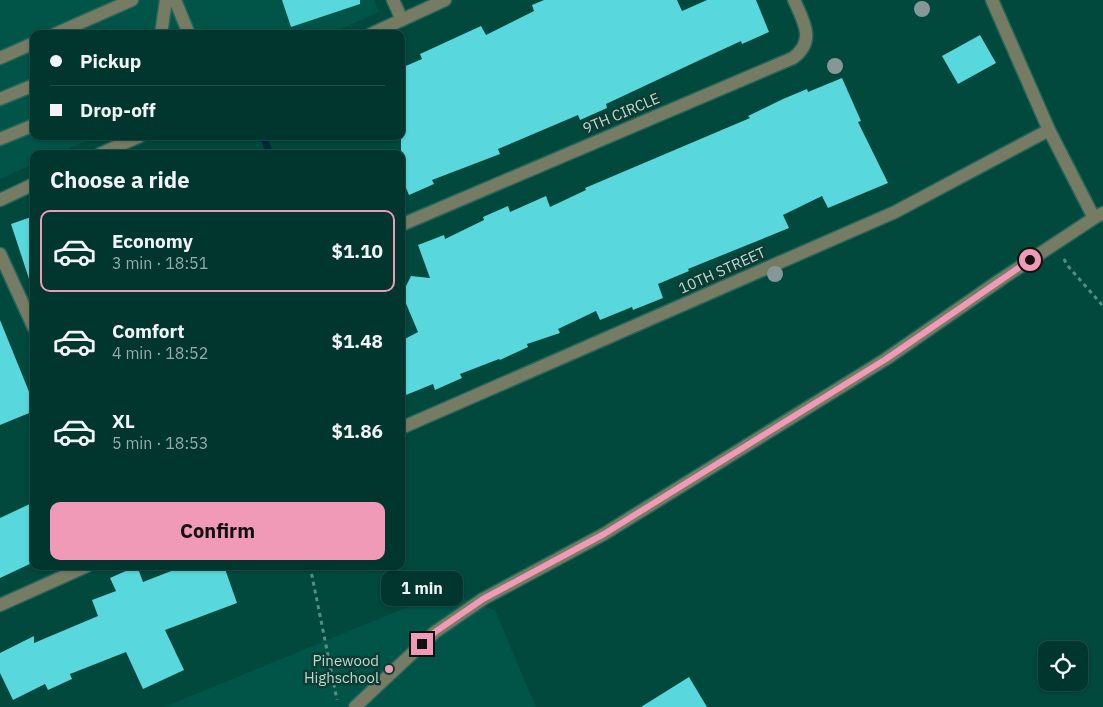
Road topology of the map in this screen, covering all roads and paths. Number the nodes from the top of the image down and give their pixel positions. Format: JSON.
{"nodes":[{"id":1,"x":132,"y":0,"type":"edge"},
{"id":2,"x":166,"y":0,"type":"edge"},
{"id":3,"x":174,"y":0,"type":"edge"},
{"id":4,"x":393,"y":0,"type":"edge"},
{"id":5,"x":445,"y":0,"type":"edge"},
{"id":6,"x":794,"y":0,"type":"edge"},
{"id":7,"x":992,"y":0,"type":"edge"},
{"id":8,"x":402,"y":20,"type":"junction"},
{"id":9,"x":64,"y":30,"type":"edge"},
{"id":10,"x":161,"y":30,"type":"edge"},
{"id":11,"x":188,"y":30,"type":"edge"},
{"id":12,"x":380,"y":30,"type":"edge"},
{"id":13,"x":30,"y":45,"type":"edge"},
{"id":14,"x":0,"y":58,"type":"edge"},
{"id":15,"x":30,"y":87,"type":"edge"},
{"id":16,"x":0,"y":99,"type":"edge"},
{"id":17,"x":30,"y":127,"type":"edge"},
{"id":18,"x":1049,"y":130,"type":"junction"},
{"id":19,"x":0,"y":139,"type":"edge"},
{"id":20,"x":131,"y":140,"type":"edge"},
{"id":21,"x":109,"y":150,"type":"edge"},
{"id":22,"x":30,"y":186,"type":"edge"},
{"id":23,"x":0,"y":200,"type":"edge"},
{"id":24,"x":1099,"y":216,"type":"edge"},
{"id":25,"x":405,"y":223,"type":"edge"},
{"id":26,"x":1058,"y":242,"type":"junction"},
{"id":27,"x":0,"y":254,"type":"edge"},
{"id":28,"x":1103,"y":306,"type":"edge"},
{"id":29,"x":30,"y":319,"type":"edge"},
{"id":30,"x":405,"y":426,"type":"edge"},
{"id":31,"x":78,"y":570,"type":"edge"},
{"id":32,"x":311,"y":570,"type":"edge"},
{"id":33,"x":0,"y":605,"type":"edge"},
{"id":34,"x":338,"y":707,"type":"edge"},
{"id":35,"x":356,"y":707,"type":"edge"}],
"edges":[{"from":1,"to":9,"type":"street"},
{"from":2,"to":10,"type":"street"},
{"from":3,"to":11,"type":"street"},
{"from":4,"to":8,"type":"street"},
{"from":5,"to":8,"type":"street"},
{"from":6,"to":25,"type":"street","name":"9TH CIRCLE"},
{"from":7,"to":18,"type":"street"},
{"from":8,"to":12,"type":"street"},
{"from":13,"to":14,"type":"street"},
{"from":15,"to":16,"type":"street"},
{"from":17,"to":19,"type":"street"},
{"from":18,"to":24,"type":"street"},
{"from":18,"to":30,"type":"street","name":"10TH STREET"},
{"from":20,"to":21,"type":"street"},
{"from":22,"to":23,"type":"street"},
{"from":24,"to":26,"type":"street"},
{"from":26,"to":28,"type":"path"},
{"from":26,"to":35,"type":"street"},
{"from":27,"to":29,"type":"street"},
{"from":31,"to":33,"type":"street"},
{"from":32,"to":34,"type":"path"}]}
